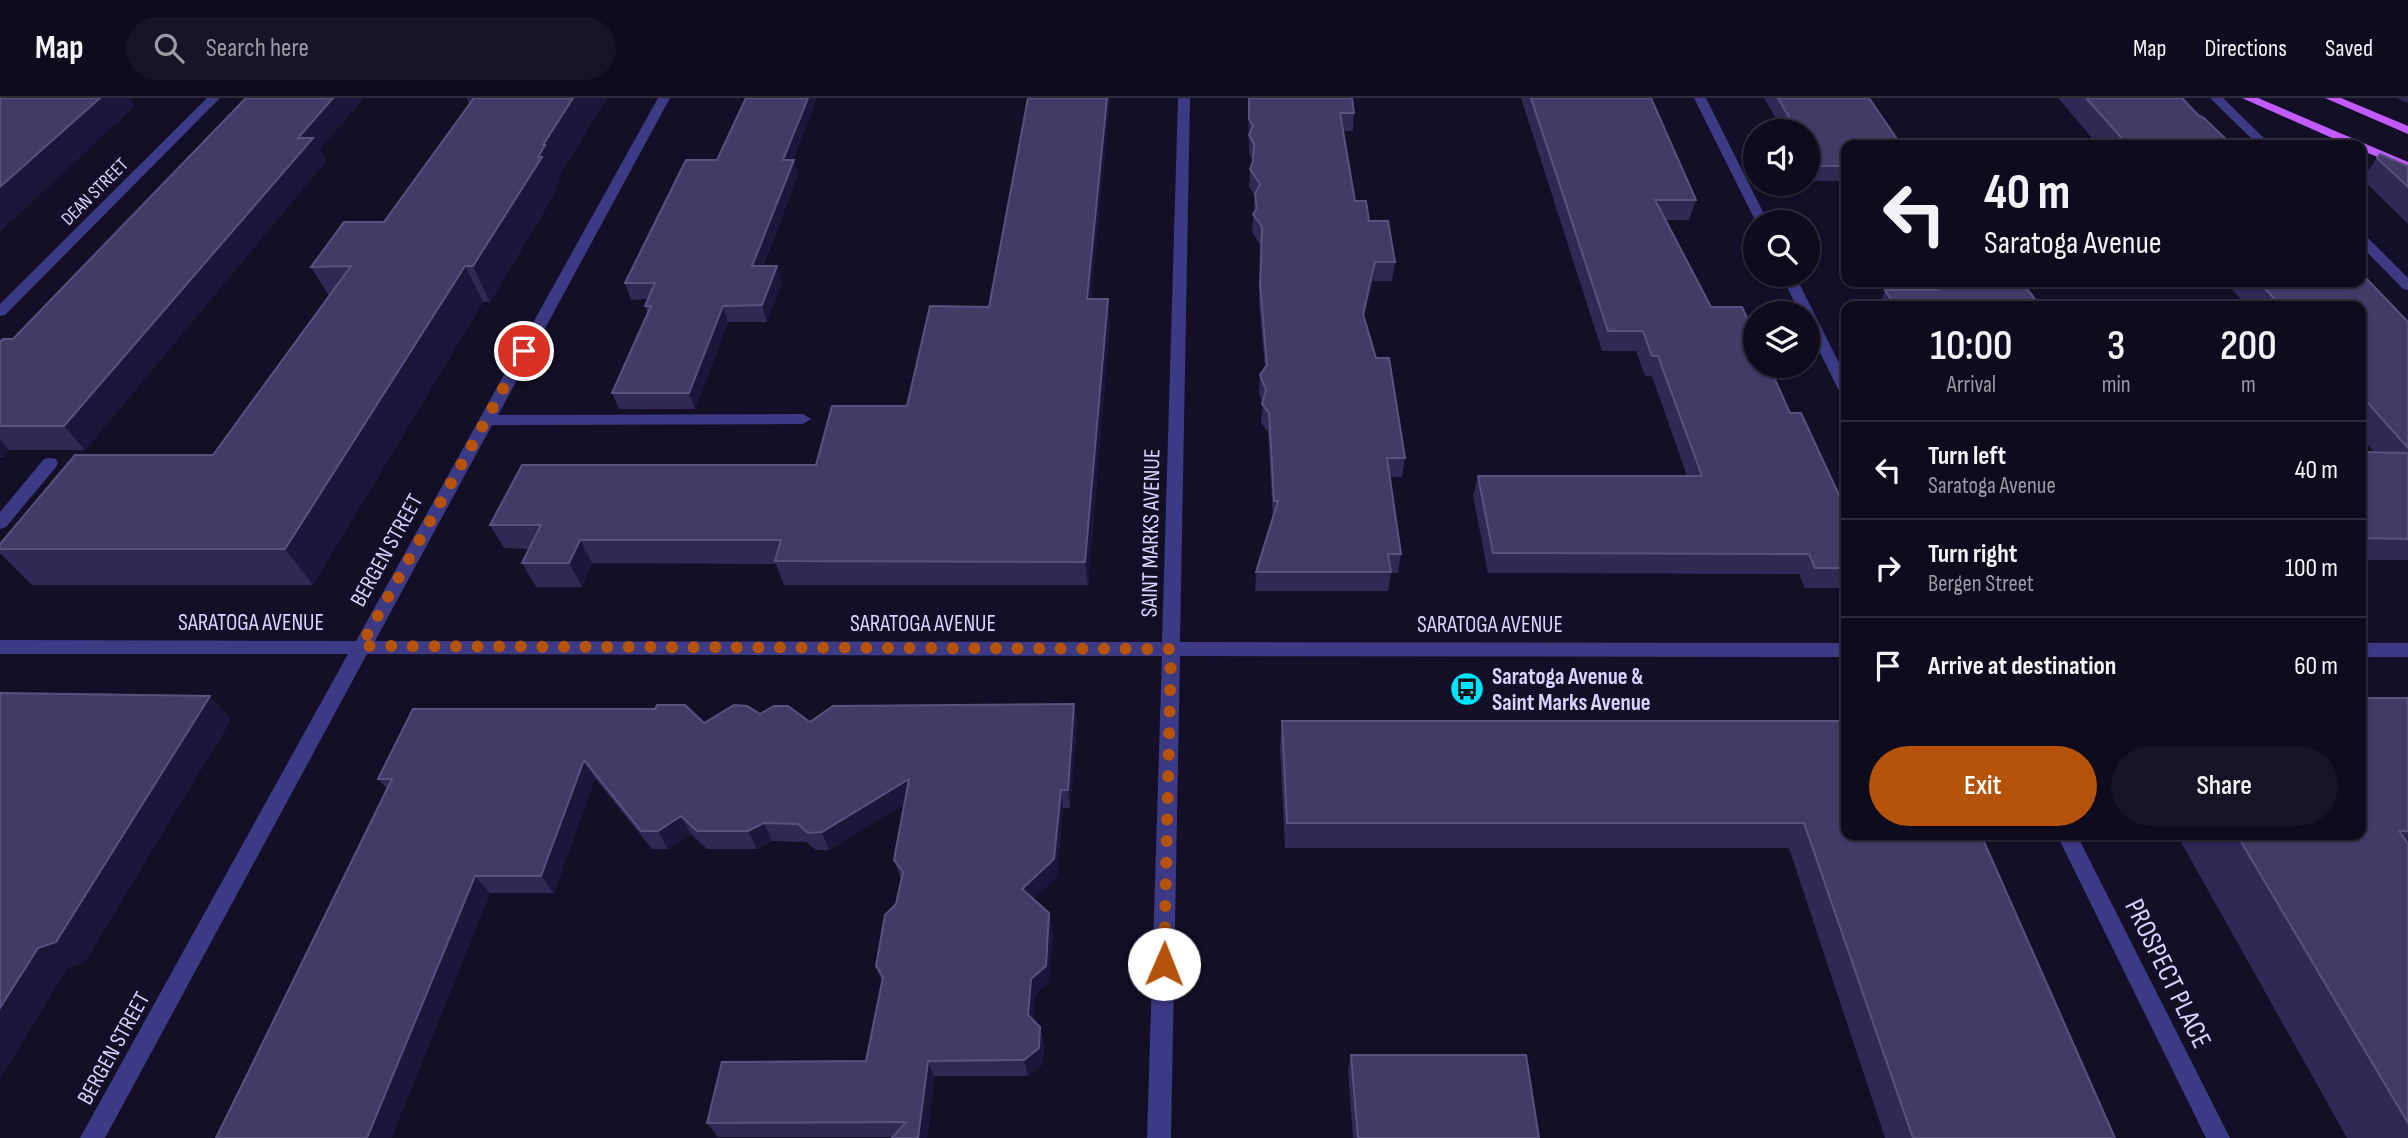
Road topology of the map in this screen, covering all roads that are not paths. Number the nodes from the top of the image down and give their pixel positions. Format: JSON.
{"nodes":[{"id":1,"x":214,"y":98,"type":"edge"},
{"id":2,"x":664,"y":98,"type":"edge"},
{"id":3,"x":1184,"y":98,"type":"edge"},
{"id":4,"x":1700,"y":98,"type":"edge"},
{"id":5,"x":2216,"y":98,"type":"edge"},
{"id":6,"x":2248,"y":98,"type":"edge"},
{"id":7,"x":2331,"y":98,"type":"edge"},
{"id":8,"x":2408,"y":130,"type":"edge"},
{"id":9,"x":2260,"y":140,"type":"edge"},
{"id":10,"x":2346,"y":140,"type":"edge"},
{"id":11,"x":2366,"y":148,"type":"edge"},
{"id":12,"x":2408,"y":166,"type":"edge"},
{"id":13,"x":1756,"y":210,"type":"edge"},
{"id":14,"x":2366,"y":244,"type":"edge"},
{"id":15,"x":2408,"y":286,"type":"edge"},
{"id":16,"x":0,"y":312,"type":"edge"},
{"id":17,"x":1820,"y":338,"type":"edge"},
{"id":18,"x":1841,"y":381,"type":"edge"},
{"id":19,"x":803,"y":419,"type":"dead end"},
{"id":20,"x":486,"y":420,"type":"junction"},
{"id":21,"x":50,"y":463,"type":"dead end"},
{"id":22,"x":0,"y":523,"type":"edge"},
{"id":23,"x":361,"y":646,"type":"junction"},
{"id":24,"x":0,"y":647,"type":"edge"},
{"id":25,"x":1171,"y":649,"type":"junction"},
{"id":26,"x":1841,"y":650,"type":"edge"},
{"id":27,"x":2366,"y":650,"type":"edge"},
{"id":28,"x":2408,"y":650,"type":"edge"},
{"id":29,"x":2069,"y":840,"type":"edge"},
{"id":30,"x":92,"y":1138,"type":"edge"},
{"id":31,"x":1159,"y":1138,"type":"edge"},
{"id":32,"x":2218,"y":1138,"type":"edge"}],
"edges":[{"from":1,"to":16,"type":"street","name":"DEAN STREET"},
{"from":2,"to":20,"type":"street","name":"BERGEN STREET"},
{"from":3,"to":25,"type":"street","name":"SAINT MARKS AVENUE"},
{"from":4,"to":13,"type":"street"},
{"from":5,"to":9,"type":"street"},
{"from":6,"to":10,"type":"main road"},
{"from":7,"to":8,"type":"main road"},
{"from":11,"to":12,"type":"main road"},
{"from":14,"to":15,"type":"street"},
{"from":17,"to":18,"type":"street"},
{"from":19,"to":20,"type":"street"},
{"from":20,"to":23,"type":"street","name":"BERGEN STREET"},
{"from":21,"to":22,"type":"street"},
{"from":23,"to":24,"type":"street","name":"SARATOGA AVENUE"},
{"from":23,"to":25,"type":"street","name":"SARATOGA AVENUE"},
{"from":23,"to":30,"type":"street","name":"BERGEN STREET"},
{"from":25,"to":26,"type":"street","name":"SARATOGA AVENUE"},
{"from":25,"to":31,"type":"street","name":"SAINT MARKS AVENUE"},
{"from":27,"to":28,"type":"street"},
{"from":29,"to":32,"type":"street","name":"PROSPECT PLACE"}]}
